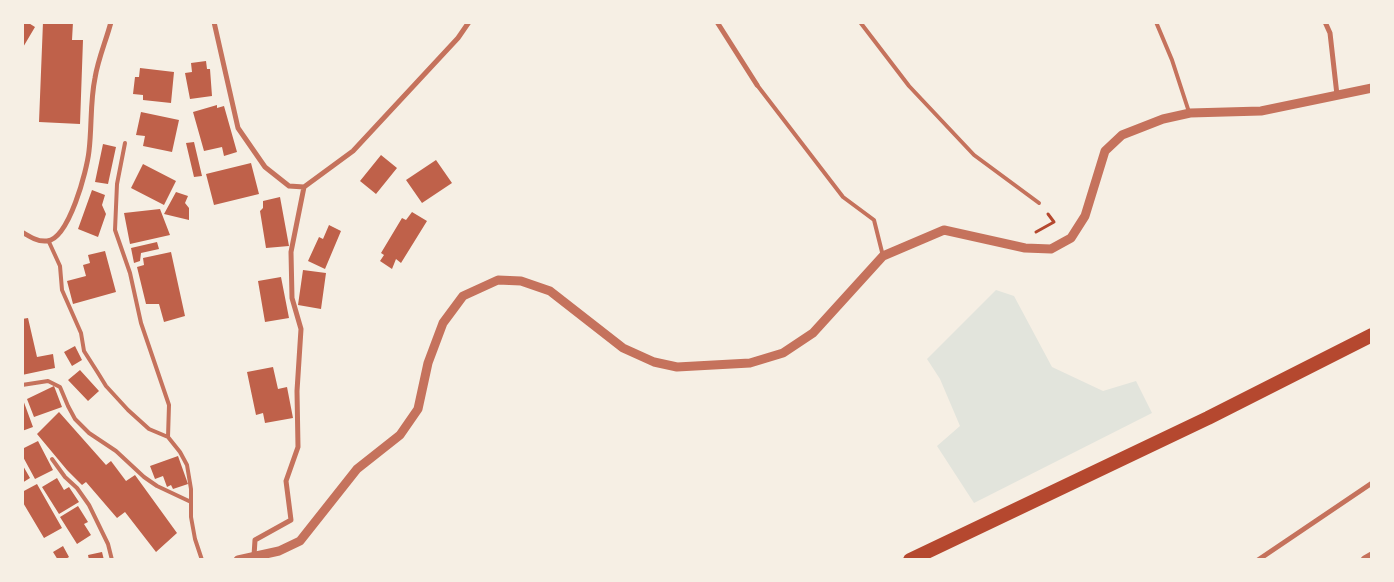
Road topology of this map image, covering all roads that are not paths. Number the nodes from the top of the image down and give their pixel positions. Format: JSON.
{"nodes":[{"id":1,"x":111,"y":22,"type":"edge"},
{"id":2,"x":214,"y":22,"type":"edge"},
{"id":3,"x":469,"y":22,"type":"edge"},
{"id":4,"x":717,"y":22,"type":"edge"},
{"id":5,"x":860,"y":22,"type":"edge"},
{"id":6,"x":1156,"y":22,"type":"edge"},
{"id":7,"x":1325,"y":22,"type":"edge"},
{"id":8,"x":757,"y":86,"type":"joint"},
{"id":9,"x":1372,"y":88,"type":"edge"},
{"id":10,"x":1337,"y":95,"type":"junction"},
{"id":11,"x":1190,"y":113,"type":"junction"},
{"id":12,"x":125,"y":143,"type":"dead end"},
{"id":13,"x":304,"y":187,"type":"junction"},
{"id":14,"x":1039,"y":203,"type":"road end"},
{"id":15,"x":22,"y":232,"type":"edge"},
{"id":16,"x":48,"y":242,"type":"junction"},
{"id":17,"x":883,"y":256,"type":"junction"},
{"id":18,"x":1372,"y":335,"type":"edge"},
{"id":19,"x":22,"y":385,"type":"edge"},
{"id":20,"x":168,"y":437,"type":"junction"},
{"id":21,"x":52,"y":459,"type":"dead end"},
{"id":22,"x":1372,"y":483,"type":"edge"},
{"id":23,"x":191,"y":502,"type":"junction"},
{"id":24,"x":280,"y":555,"type":"edge"},
{"id":25,"x":254,"y":556,"type":"junction"},
{"id":26,"x":1372,"y":556,"type":"edge"},
{"id":27,"x":112,"y":560,"type":"edge"},
{"id":28,"x":202,"y":560,"type":"edge"},
{"id":29,"x":238,"y":560,"type":"edge"},
{"id":30,"x":910,"y":560,"type":"edge"},
{"id":31,"x":1258,"y":560,"type":"edge"},
{"id":32,"x":1365,"y":560,"type":"edge"}],
"edges":[{"from":1,"to":16,"type":"street"},
{"from":2,"to":13,"type":"street"},
{"from":3,"to":13,"type":"street"},
{"from":4,"to":8,"type":"street"},
{"from":5,"to":14,"type":"lane"},
{"from":6,"to":11,"type":"lane"},
{"from":7,"to":10,"type":"street"},
{"from":8,"to":17,"type":"lane"},
{"from":9,"to":10,"type":"street"},
{"from":10,"to":11,"type":"street"},
{"from":11,"to":17,"type":"street"},
{"from":12,"to":20,"type":"lane"},
{"from":13,"to":25,"type":"street"},
{"from":15,"to":16,"type":"street"},
{"from":16,"to":20,"type":"lane"},
{"from":17,"to":24,"type":"street"},
{"from":18,"to":30,"type":"highway"},
{"from":19,"to":23,"type":"lane"},
{"from":20,"to":23,"type":"lane"},
{"from":21,"to":27,"type":"lane"},
{"from":22,"to":31,"type":"street"},
{"from":23,"to":28,"type":"lane"},
{"from":24,"to":25,"type":"street"},
{"from":25,"to":29,"type":"street"},
{"from":26,"to":32,"type":"street"}]}
